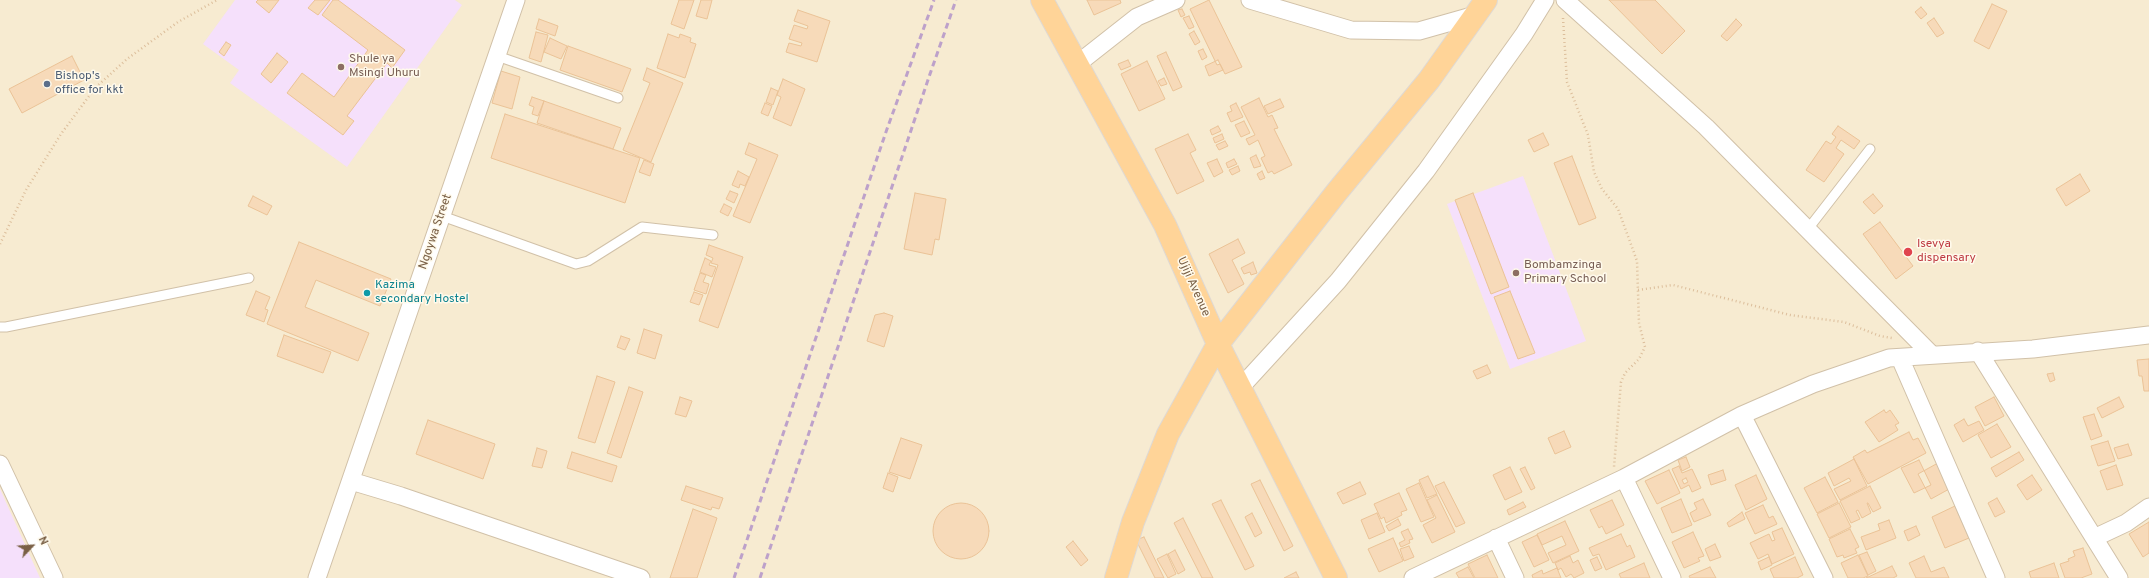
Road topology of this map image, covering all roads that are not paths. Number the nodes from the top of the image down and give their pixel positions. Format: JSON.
{"nodes":[{"id":1,"x":516,"y":0,"type":"edge"},
{"id":2,"x":1042,"y":0,"type":"edge"},
{"id":3,"x":1176,"y":0,"type":"edge"},
{"id":4,"x":1250,"y":0,"type":"edge"},
{"id":5,"x":1545,"y":0,"type":"edge"},
{"id":6,"x":1479,"y":8,"type":"edge"},
{"id":7,"x":1564,"y":8,"type":"edge"},
{"id":8,"x":497,"y":56,"type":"junction"},
{"id":9,"x":1076,"y":65,"type":"junction"},
{"id":10,"x":618,"y":98,"type":"dead end"},
{"id":11,"x":1870,"y":149,"type":"dead end"},
{"id":12,"x":442,"y":216,"type":"junction"},
{"id":13,"x":1808,"y":229,"type":"junction"},
{"id":14,"x":713,"y":235,"type":"dead end"},
{"id":15,"x":249,"y":278,"type":"dead end"},
{"id":16,"x":0,"y":327,"type":"edge"},
{"id":17,"x":2149,"y":335,"type":"edge"},
{"id":18,"x":1218,"y":344,"type":"junction"},
{"id":19,"x":1978,"y":351,"type":"junction"},
{"id":20,"x":1932,"y":355,"type":"junction"},
{"id":21,"x":1900,"y":358,"type":"junction"},
{"id":22,"x":1240,"y":388,"type":"junction"},
{"id":23,"x":1742,"y":415,"type":"junction"},
{"id":24,"x":0,"y":464,"type":"edge"},
{"id":25,"x":351,"y":481,"type":"junction"},
{"id":26,"x":1618,"y":481,"type":"junction"},
{"id":27,"x":2149,"y":507,"type":"edge"},
{"id":28,"x":1496,"y":538,"type":"junction"},
{"id":29,"x":2094,"y":538,"type":"junction"},
{"id":30,"x":54,"y":578,"type":"edge"},
{"id":31,"x":317,"y":578,"type":"edge"},
{"id":32,"x":640,"y":578,"type":"edge"},
{"id":33,"x":1116,"y":578,"type":"edge"},
{"id":34,"x":1336,"y":578,"type":"edge"},
{"id":35,"x":1413,"y":578,"type":"edge"},
{"id":36,"x":1515,"y":578,"type":"edge"},
{"id":37,"x":1672,"y":578,"type":"edge"},
{"id":38,"x":1824,"y":578,"type":"edge"},
{"id":39,"x":1996,"y":578,"type":"edge"},
{"id":40,"x":2119,"y":578,"type":"edge"}],
"edges":[{"from":1,"to":8,"type":"street","name":"Ngoywa Street"},
{"from":2,"to":9,"type":"highway","name":"Ujiji Avenue"},
{"from":3,"to":9,"type":"street"},
{"from":4,"to":6,"type":"street"},
{"from":5,"to":22,"type":"street"},
{"from":6,"to":18,"type":"highway"},
{"from":7,"to":13,"type":"street"},
{"from":8,"to":10,"type":"lane"},
{"from":8,"to":12,"type":"street","name":"Ngoywa Street"},
{"from":9,"to":18,"type":"highway","name":"Ujiji Avenue"},
{"from":11,"to":13,"type":"lane"},
{"from":12,"to":14,"type":"lane"},
{"from":12,"to":25,"type":"street","name":"Ngoywa Street"},
{"from":13,"to":20,"type":"street"},
{"from":15,"to":16,"type":"lane"},
{"from":17,"to":19,"type":"street"},
{"from":18,"to":22,"type":"highway","name":"Ujiji Avenue"},
{"from":18,"to":33,"type":"highway"},
{"from":19,"to":20,"type":"street"},
{"from":19,"to":29,"type":"street"},
{"from":20,"to":21,"type":"street"},
{"from":21,"to":23,"type":"street"},
{"from":21,"to":39,"type":"street"},
{"from":22,"to":34,"type":"highway","name":"Ujiji Avenue"},
{"from":23,"to":26,"type":"street"},
{"from":23,"to":38,"type":"street"},
{"from":24,"to":30,"type":"street"},
{"from":25,"to":31,"type":"street","name":"Ngoywa Street"},
{"from":25,"to":32,"type":"street"},
{"from":26,"to":28,"type":"street"},
{"from":26,"to":37,"type":"street"},
{"from":27,"to":29,"type":"street"},
{"from":28,"to":35,"type":"street"},
{"from":28,"to":36,"type":"street"},
{"from":29,"to":40,"type":"street"}]}
